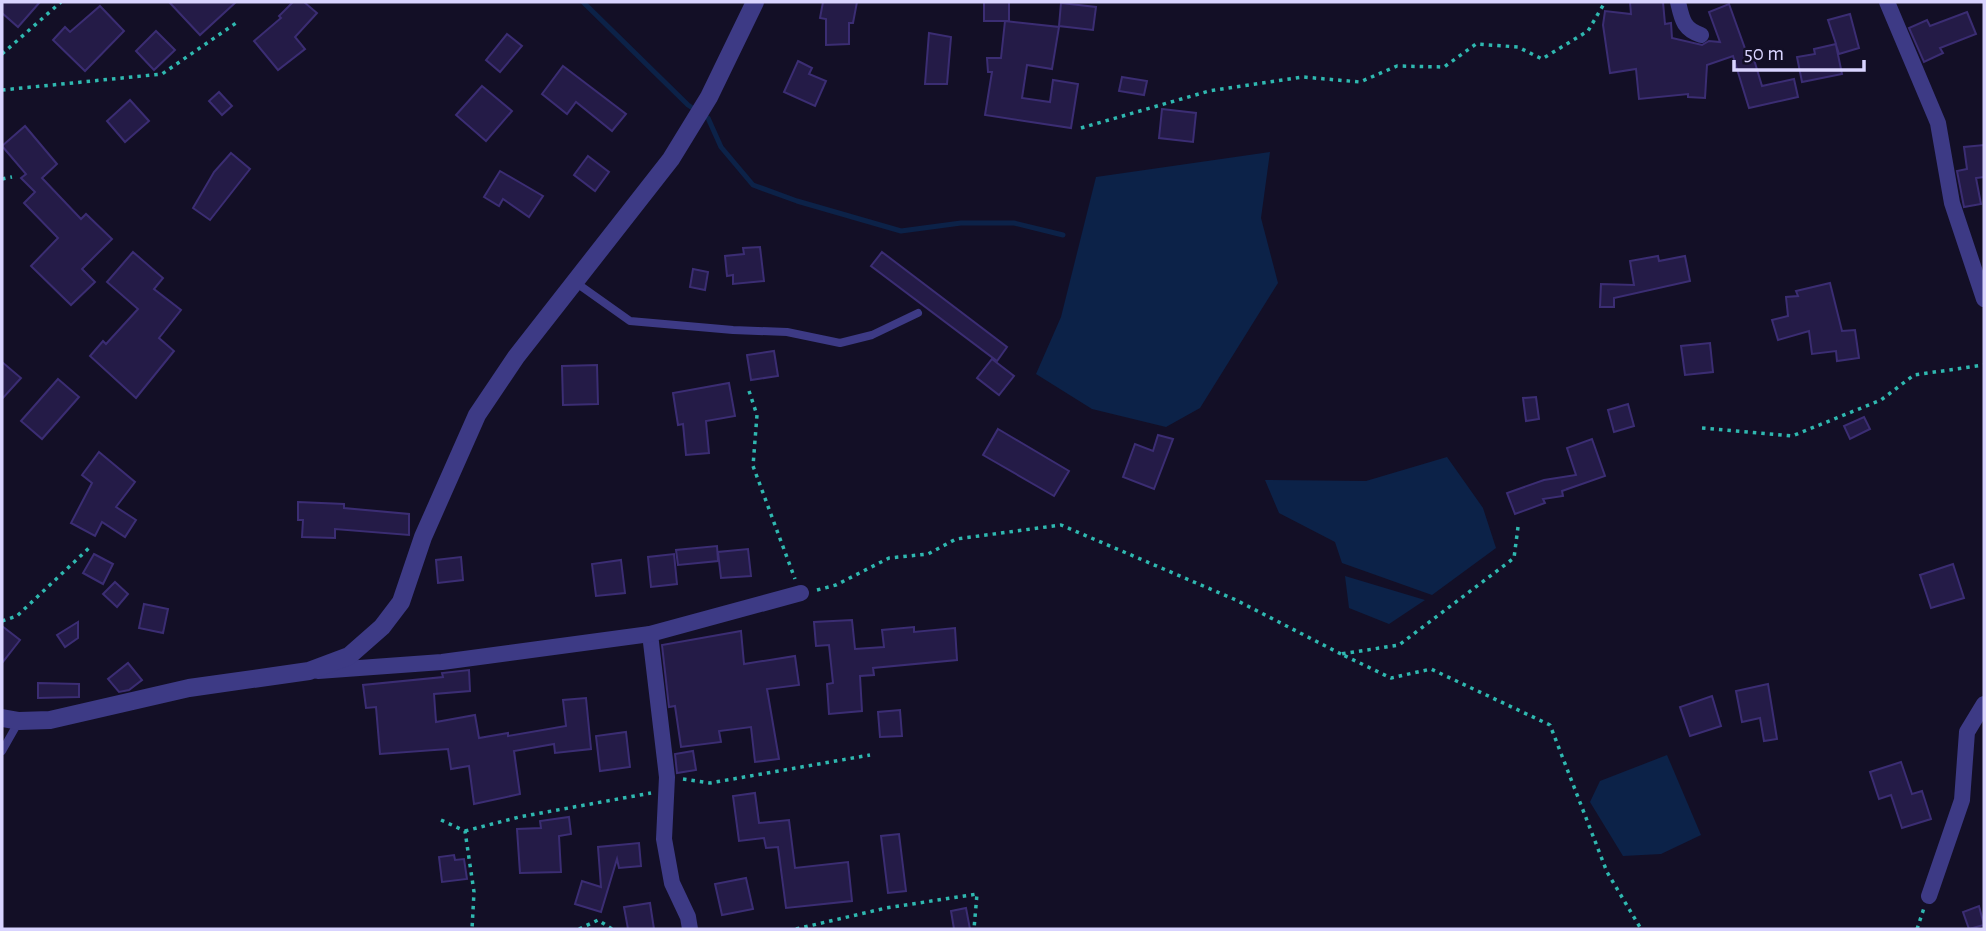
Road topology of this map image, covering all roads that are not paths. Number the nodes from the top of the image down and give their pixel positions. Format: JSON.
{"nodes":[{"id":1,"x":755,"y":2,"type":"edge"},
{"id":2,"x":1678,"y":2,"type":"edge"},
{"id":3,"x":1887,"y":2,"type":"edge"},
{"id":4,"x":1701,"y":36,"type":"dead end"},
{"id":5,"x":575,"y":282,"type":"junction"},
{"id":6,"x":1984,"y":299,"type":"edge"},
{"id":7,"x":918,"y":313,"type":"dead end"},
{"id":8,"x":801,"y":593,"type":"road end"},
{"id":9,"x":650,"y":634,"type":"junction"},
{"id":10,"x":309,"y":671,"type":"junction"},
{"id":11,"x":1984,"y":704,"type":"edge"},
{"id":12,"x":11,"y":720,"type":"edge"},
{"id":13,"x":2,"y":751,"type":"edge"},
{"id":14,"x":1929,"y":896,"type":"dead end"},
{"id":15,"x":690,"y":929,"type":"edge"}],
"edges":[{"from":1,"to":5,"type":"street"},
{"from":2,"to":4,"type":"street"},
{"from":3,"to":6,"type":"street"},
{"from":5,"to":7,"type":"lane"},
{"from":5,"to":10,"type":"street"},
{"from":8,"to":9,"type":"street"},
{"from":9,"to":10,"type":"street"},
{"from":9,"to":15,"type":"street"},
{"from":10,"to":12,"type":"street"},
{"from":11,"to":14,"type":"street"},
{"from":12,"to":13,"type":"lane"}]}
